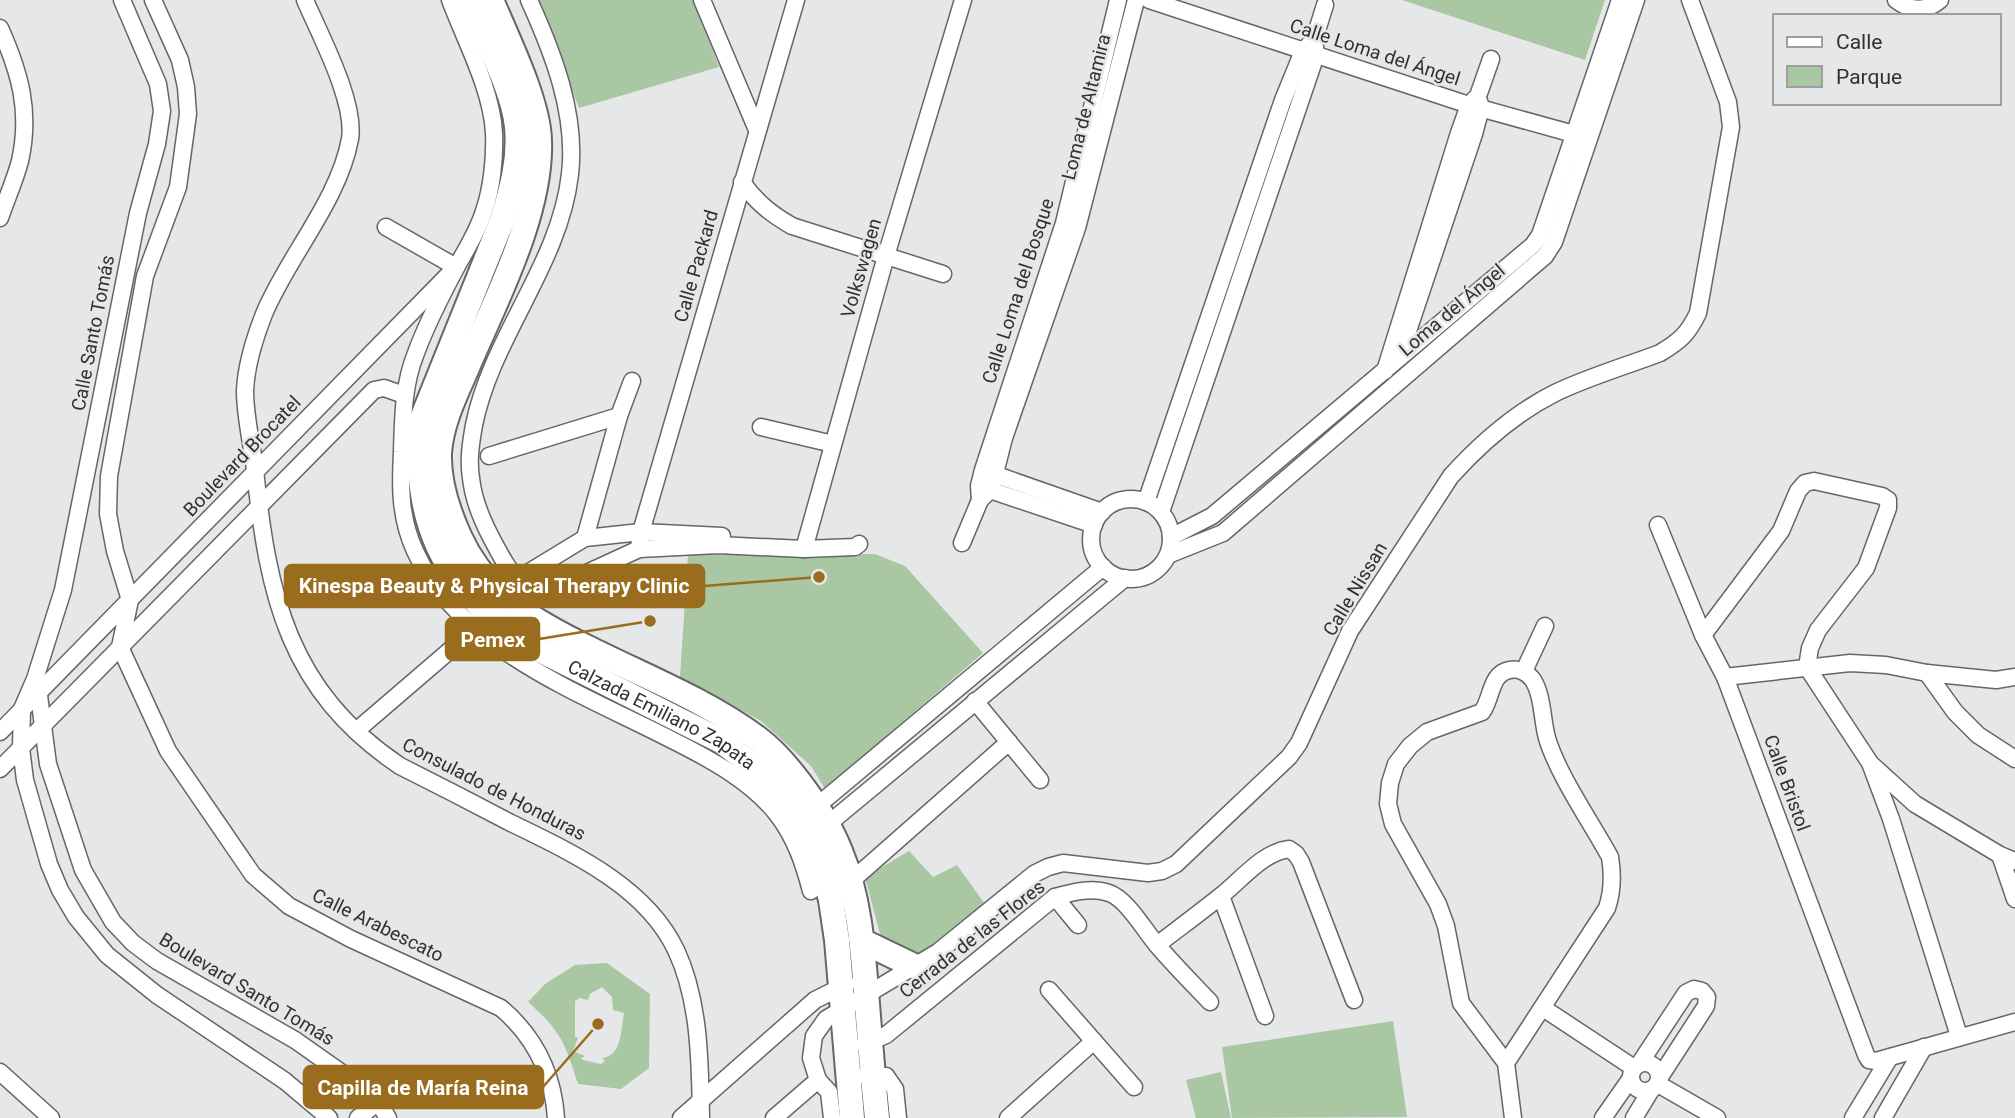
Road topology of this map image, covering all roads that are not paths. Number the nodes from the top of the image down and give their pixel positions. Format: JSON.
{"nodes":[{"id":1,"x":122,"y":0,"type":"edge"},
{"id":2,"x":153,"y":0,"type":"edge"},
{"id":3,"x":305,"y":0,"type":"edge"},
{"id":4,"x":450,"y":0,"type":"edge"},
{"id":5,"x":470,"y":0,"type":"edge"},
{"id":6,"x":491,"y":0,"type":"edge"},
{"id":7,"x":529,"y":0,"type":"edge"},
{"id":8,"x":702,"y":0,"type":"edge"},
{"id":9,"x":796,"y":0,"type":"edge"},
{"id":10,"x":963,"y":0,"type":"edge"},
{"id":11,"x":1118,"y":0,"type":"edge"},
{"id":12,"x":1136,"y":0,"type":"edge"},
{"id":13,"x":1149,"y":0,"type":"edge"},
{"id":14,"x":1620,"y":0,"type":"edge"},
{"id":15,"x":1636,"y":0,"type":"edge"},
{"id":16,"x":1896,"y":0,"type":"edge"},
{"id":17,"x":1940,"y":0,"type":"edge"},
{"id":18,"x":1692,"y":3,"type":"edge"},
{"id":19,"x":1325,"y":5,"type":"dead end"},
{"id":20,"x":0,"y":28,"type":"edge"},
{"id":21,"x":1311,"y":49,"type":"junction"},
{"id":22,"x":1491,"y":60,"type":"dead end"},
{"id":23,"x":1476,"y":103,"type":"junction"},
{"id":24,"x":757,"y":130,"type":"junction"},
{"id":25,"x":1573,"y":133,"type":"junction"},
{"id":26,"x":1590,"y":139,"type":"junction"},
{"id":27,"x":742,"y":182,"type":"junction"},
{"id":28,"x":0,"y":218,"type":"edge"},
{"id":29,"x":386,"y":227,"type":"dead end"},
{"id":30,"x":886,"y":256,"type":"junction"},
{"id":31,"x":456,"y":267,"type":"junction"},
{"id":32,"x":943,"y":274,"type":"dead end"},
{"id":33,"x":1418,"y":305,"type":"junction"},
{"id":34,"x":1441,"y":324,"type":"junction"},
{"id":35,"x":1452,"y":337,"type":"junction"},
{"id":36,"x":1398,"y":360,"type":"junction"},
{"id":37,"x":1385,"y":370,"type":"junction"},
{"id":38,"x":632,"y":381,"type":"dead end"},
{"id":39,"x":1398,"y":382,"type":"junction"},
{"id":40,"x":1384,"y":394,"type":"junction"},
{"id":41,"x":404,"y":396,"type":"junction"},
{"id":42,"x":619,"y":416,"type":"junction"},
{"id":43,"x":761,"y":427,"type":"dead end"},
{"id":44,"x":833,"y":444,"type":"junction"},
{"id":45,"x":489,"y":456,"type":"dead end"},
{"id":46,"x":255,"y":472,"type":"junction"},
{"id":47,"x":986,"y":484,"type":"junction"},
{"id":48,"x":1146,"y":502,"type":"junction"},
{"id":49,"x":258,"y":508,"type":"junction"},
{"id":50,"x":1161,"y":512,"type":"junction"},
{"id":51,"x":1098,"y":518,"type":"junction"},
{"id":52,"x":1658,"y":525,"type":"dead end"},
{"id":53,"x":641,"y":532,"type":"junction"},
{"id":54,"x":1171,"y":537,"type":"junction"},
{"id":55,"x":585,"y":538,"type":"junction"},
{"id":56,"x":962,"y":542,"type":"dead end"},
{"id":57,"x":805,"y":545,"type":"junction"},
{"id":58,"x":639,"y":550,"type":"junction"},
{"id":59,"x":1168,"y":555,"type":"junction"},
{"id":60,"x":1102,"y":566,"type":"junction"},
{"id":61,"x":1125,"y":578,"type":"junction"},
{"id":62,"x":516,"y":580,"type":"junction"},
{"id":63,"x":130,"y":600,"type":"junction"},
{"id":64,"x":1727,"y":601,"type":"junction"},
{"id":65,"x":1692,"y":605,"type":"junction"},
{"id":66,"x":1545,"y":626,"type":"dead end"},
{"id":67,"x":1703,"y":635,"type":"junction"},
{"id":68,"x":455,"y":646,"type":"dead end"},
{"id":69,"x":120,"y":647,"type":"junction"},
{"id":70,"x":1808,"y":667,"type":"junction"},
{"id":71,"x":1524,"y":671,"type":"junction"},
{"id":72,"x":1927,"y":673,"type":"junction"},
{"id":73,"x":1725,"y":677,"type":"junction"},
{"id":74,"x":2015,"y":677,"type":"edge"},
{"id":75,"x":37,"y":685,"type":"junction"},
{"id":76,"x":975,"y":701,"type":"junction"},
{"id":77,"x":22,"y":709,"type":"junction"},
{"id":78,"x":41,"y":727,"type":"junction"},
{"id":79,"x":356,"y":731,"type":"junction"},
{"id":80,"x":0,"y":732,"type":"edge"},
{"id":81,"x":1009,"y":742,"type":"junction"},
{"id":82,"x":21,"y":748,"type":"junction"},
{"id":83,"x":2015,"y":759,"type":"edge"},
{"id":84,"x":1870,"y":763,"type":"junction"},
{"id":85,"x":0,"y":769,"type":"edge"},
{"id":86,"x":1040,"y":780,"type":"dead end"},
{"id":87,"x":839,"y":787,"type":"junction"},
{"id":88,"x":853,"y":803,"type":"junction"},
{"id":89,"x":1915,"y":804,"type":"junction"},
{"id":90,"x":822,"y":815,"type":"junction"},
{"id":91,"x":1891,"y":819,"type":"junction"},
{"id":92,"x":2008,"y":858,"type":"edge"},
{"id":93,"x":850,"y":882,"type":"junction"},
{"id":94,"x":811,"y":891,"type":"dead end"},
{"id":95,"x":1222,"y":896,"type":"junction"},
{"id":96,"x":1055,"y":897,"type":"junction"},
{"id":97,"x":2015,"y":900,"type":"edge"},
{"id":98,"x":1078,"y":925,"type":"dead end"},
{"id":99,"x":862,"y":941,"type":"junction"},
{"id":100,"x":1157,"y":945,"type":"junction"},
{"id":101,"x":906,"y":970,"type":"junction"},
{"id":102,"x":865,"y":986,"type":"junction"},
{"id":103,"x":1049,"y":990,"type":"dead end"},
{"id":104,"x":842,"y":997,"type":"junction"},
{"id":105,"x":1354,"y":1000,"type":"dead end"},
{"id":106,"x":1210,"y":1002,"type":"dead end"},
{"id":107,"x":1542,"y":1008,"type":"junction"},
{"id":108,"x":1265,"y":1016,"type":"dead end"},
{"id":109,"x":2015,"y":1022,"type":"edge"},
{"id":110,"x":1959,"y":1036,"type":"junction"},
{"id":111,"x":1094,"y":1041,"type":"junction"},
{"id":112,"x":858,"y":1044,"type":"junction"},
{"id":113,"x":1924,"y":1047,"type":"junction"},
{"id":114,"x":1890,"y":1057,"type":"junction"},
{"id":115,"x":1506,"y":1063,"type":"junction"},
{"id":116,"x":1635,"y":1070,"type":"junction"},
{"id":117,"x":0,"y":1072,"type":"edge"},
{"id":118,"x":873,"y":1075,"type":"junction"},
{"id":119,"x":848,"y":1077,"type":"junction"},
{"id":120,"x":818,"y":1080,"type":"junction"},
{"id":121,"x":1656,"y":1083,"type":"junction"},
{"id":122,"x":1134,"y":1087,"type":"dead end"},
{"id":123,"x":701,"y":1101,"type":"junction"},
{"id":124,"x":378,"y":1102,"type":"junction"},
{"id":125,"x":51,"y":1118,"type":"edge"},
{"id":126,"x":329,"y":1118,"type":"edge"},
{"id":127,"x":358,"y":1118,"type":"edge"},
{"id":128,"x":388,"y":1118,"type":"edge"},
{"id":129,"x":556,"y":1118,"type":"edge"},
{"id":130,"x":681,"y":1118,"type":"edge"},
{"id":131,"x":701,"y":1118,"type":"edge"},
{"id":132,"x":774,"y":1118,"type":"edge"},
{"id":133,"x":832,"y":1118,"type":"edge"},
{"id":134,"x":852,"y":1118,"type":"edge"},
{"id":135,"x":877,"y":1118,"type":"edge"},
{"id":136,"x":898,"y":1118,"type":"edge"},
{"id":137,"x":1008,"y":1118,"type":"edge"},
{"id":138,"x":1513,"y":1118,"type":"edge"},
{"id":139,"x":1603,"y":1118,"type":"edge"},
{"id":140,"x":1634,"y":1118,"type":"edge"},
{"id":141,"x":1717,"y":1118,"type":"edge"},
{"id":142,"x":1853,"y":1118,"type":"edge"},
{"id":143,"x":1883,"y":1118,"type":"edge"}],
"edges":[{"from":1,"to":75,"type":"street","name":"Calle Santo Tomás"},
{"from":2,"to":63,"type":"street","name":"Calle Santo Tomás"},
{"from":3,"to":46,"type":"street","name":"Consulado de Honduras"},
{"from":4,"to":31,"type":"street"},
{"from":5,"to":104,"type":"main road","name":"Calzada Emiliano Zapata"},
{"from":6,"to":90,"type":"main road","name":"Calzada Emiliano Zapata"},
{"from":7,"to":62,"type":"street"},
{"from":8,"to":24,"type":"street"},
{"from":9,"to":24,"type":"street","name":"Calle Packard"},
{"from":10,"to":30,"type":"street","name":"Volkswagen"},
{"from":11,"to":47,"type":"street","name":"Calle Loma del Bosque"},
{"from":12,"to":47,"type":"street","name":"Loma de Altamira"},
{"from":13,"to":21,"type":"street","name":"Calle Loma del Ángel"},
{"from":14,"to":25,"type":"street","name":"Loma del Ángel"},
{"from":15,"to":26,"type":"street","name":"Loma del Ángel"},
{"from":16,"to":17,"type":"street"},
{"from":18,"to":101,"type":"street","name":"Calle Nissan"},
{"from":19,"to":21,"type":"street"},
{"from":20,"to":28,"type":"street"},
{"from":21,"to":23,"type":"street","name":"Calle Loma del Ángel"},
{"from":21,"to":48,"type":"street"},
{"from":21,"to":50,"type":"street"},
{"from":22,"to":23,"type":"street"},
{"from":23,"to":25,"type":"street","name":"Calle Loma del Ángel"},
{"from":23,"to":33,"type":"street"},
{"from":23,"to":37,"type":"street"},
{"from":24,"to":27,"type":"street","name":"Calle Packard"},
{"from":25,"to":26,"type":"street","name":"Calle Loma del Ángel"},
{"from":25,"to":34,"type":"street","name":"Loma del Ángel"},
{"from":26,"to":35,"type":"street","name":"Loma del Ángel"},
{"from":27,"to":30,"type":"street"},
{"from":27,"to":53,"type":"street","name":"Calle Packard"},
{"from":29,"to":31,"type":"street"},
{"from":30,"to":32,"type":"street"},
{"from":30,"to":44,"type":"street","name":"Volkswagen"},
{"from":31,"to":41,"type":"street"},
{"from":31,"to":46,"type":"street","name":"Boulevard Brocatel"},
{"from":33,"to":34,"type":"street"},
{"from":33,"to":36,"type":"street"},
{"from":34,"to":35,"type":"street"},
{"from":34,"to":36,"type":"street","name":"Loma del Ángel"},
{"from":35,"to":39,"type":"street","name":"Loma del Ángel"},
{"from":36,"to":37,"type":"street","name":"Loma del Ángel"},
{"from":36,"to":39,"type":"street"},
{"from":37,"to":40,"type":"street"},
{"from":37,"to":54,"type":"street","name":"Loma del Ángel"},
{"from":38,"to":42,"type":"street"},
{"from":39,"to":40,"type":"street","name":"Loma del Ángel"},
{"from":40,"to":59,"type":"street","name":"Loma del Ángel"},
{"from":41,"to":49,"type":"street"},
{"from":41,"to":94,"type":"street"},
{"from":42,"to":45,"type":"street"},
{"from":42,"to":55,"type":"street"},
{"from":43,"to":44,"type":"street"},
{"from":44,"to":57,"type":"street","name":"Volkswagen"},
{"from":46,"to":49,"type":"street","name":"Consulado de Honduras"},
{"from":46,"to":63,"type":"street","name":"Boulevard Brocatel"},
{"from":47,"to":51,"type":"street"},
{"from":47,"to":56,"type":"street","name":"Loma de Altamira"},
{"from":48,"to":50,"type":"street"},
{"from":48,"to":51,"type":"street"},
{"from":49,"to":69,"type":"street"},
{"from":49,"to":79,"type":"street","name":"Consulado de Honduras"},
{"from":50,"to":54,"type":"street"},
{"from":51,"to":60,"type":"street"},
{"from":52,"to":65,"type":"street","name":"Calle Bristol"},
{"from":53,"to":55,"type":"street"},
{"from":53,"to":57,"type":"street"},
{"from":53,"to":58,"type":"street","name":"Calle Packard"},
{"from":54,"to":59,"type":"street"},
{"from":55,"to":62,"type":"street"},
{"from":57,"to":58,"type":"street"},
{"from":58,"to":62,"type":"street"},
{"from":59,"to":61,"type":"street"},
{"from":60,"to":61,"type":"street"},
{"from":60,"to":87,"type":"street"},
{"from":61,"to":76,"type":"street"},
{"from":63,"to":69,"type":"street","name":"Calle Santo Tomás"},
{"from":63,"to":75,"type":"street","name":"Boulevard Brocatel"},
{"from":64,"to":65,"type":"street"},
{"from":64,"to":67,"type":"street"},
{"from":64,"to":70,"type":"street"},
{"from":65,"to":67,"type":"street","name":"Calle Bristol"},
{"from":66,"to":71,"type":"street"},
{"from":67,"to":73,"type":"street","name":"Calle Bristol"},
{"from":68,"to":79,"type":"street"},
{"from":69,"to":78,"type":"street"},
{"from":69,"to":129,"type":"street","name":"Calle Arabescato"},
{"from":70,"to":72,"type":"street"},
{"from":70,"to":73,"type":"street"},
{"from":70,"to":84,"type":"street"},
{"from":71,"to":107,"type":"street"},
{"from":71,"to":115,"type":"street"},
{"from":72,"to":74,"type":"street"},
{"from":72,"to":83,"type":"street"},
{"from":73,"to":114,"type":"street","name":"Calle Bristol"},
{"from":75,"to":77,"type":"street","name":"Calle Santo Tomás"},
{"from":75,"to":78,"type":"street","name":"Boulevard Santo Tomás"},
{"from":76,"to":81,"type":"street"},
{"from":76,"to":88,"type":"street"},
{"from":77,"to":80,"type":"street"},
{"from":77,"to":82,"type":"street"},
{"from":78,"to":82,"type":"street"},
{"from":78,"to":124,"type":"street","name":"Boulevard Santo Tomás"},
{"from":79,"to":123,"type":"street","name":"Consulado de Honduras"},
{"from":81,"to":86,"type":"street"},
{"from":81,"to":93,"type":"street"},
{"from":82,"to":85,"type":"street"},
{"from":82,"to":126,"type":"street"},
{"from":84,"to":89,"type":"street"},
{"from":84,"to":91,"type":"street"},
{"from":87,"to":88,"type":"street"},
{"from":87,"to":90,"type":"street"},
{"from":88,"to":90,"type":"street"},
{"from":89,"to":91,"type":"street"},
{"from":89,"to":92,"type":"street"},
{"from":90,"to":93,"type":"main road","name":"Calzada Emiliano Zapata"},
{"from":91,"to":110,"type":"street"},
{"from":92,"to":97,"type":"street"},
{"from":93,"to":99,"type":"main road","name":"Calzada Emiliano Zapata"},
{"from":95,"to":100,"type":"street"},
{"from":95,"to":105,"type":"street"},
{"from":95,"to":108,"type":"street"},
{"from":96,"to":98,"type":"street"},
{"from":96,"to":100,"type":"street","name":"Cerrada de las Flores"},
{"from":96,"to":112,"type":"street","name":"Cerrada de las Flores"},
{"from":99,"to":101,"type":"main road"},
{"from":99,"to":102,"type":"main road","name":"Calzada Emiliano Zapata"},
{"from":100,"to":106,"type":"street","name":"Cerrada de las Flores"},
{"from":101,"to":102,"type":"street","name":"Calle Nissan"},
{"from":102,"to":104,"type":"street"},
{"from":102,"to":104,"type":"street"},
{"from":102,"to":112,"type":"main road","name":"Calzada Emiliano Zapata"},
{"from":103,"to":111,"type":"street"},
{"from":104,"to":112,"type":"main road","name":"Calzada Emiliano Zapata"},
{"from":104,"to":120,"type":"street"},
{"from":104,"to":123,"type":"street"},
{"from":107,"to":115,"type":"street"},
{"from":107,"to":116,"type":"street"},
{"from":109,"to":110,"type":"street"},
{"from":110,"to":113,"type":"street"},
{"from":111,"to":122,"type":"street"},
{"from":111,"to":137,"type":"street"},
{"from":112,"to":118,"type":"main road","name":"Calzada Emiliano Zapata"},
{"from":112,"to":119,"type":"main road","name":"Calzada Emiliano Zapata"},
{"from":113,"to":114,"type":"street"},
{"from":113,"to":143,"type":"street"},
{"from":114,"to":142,"type":"street"},
{"from":115,"to":138,"type":"street"},
{"from":116,"to":121,"type":"street"},
{"from":116,"to":121,"type":"street"},
{"from":116,"to":121,"type":"street"},
{"from":116,"to":139,"type":"street"},
{"from":117,"to":125,"type":"street"},
{"from":118,"to":119,"type":"street"},
{"from":118,"to":135,"type":"main road","name":"Calzada Emiliano Zapata"},
{"from":118,"to":136,"type":"street"},
{"from":119,"to":134,"type":"main road","name":"Calzada Emiliano Zapata"},
{"from":120,"to":132,"type":"street"},
{"from":120,"to":133,"type":"street"},
{"from":121,"to":140,"type":"street"},
{"from":121,"to":141,"type":"street"},
{"from":123,"to":130,"type":"street"},
{"from":123,"to":131,"type":"street","name":"Consulado de Honduras"},
{"from":124,"to":127,"type":"street"},
{"from":124,"to":128,"type":"street","name":"Boulevard Santo Tomás"}]}
